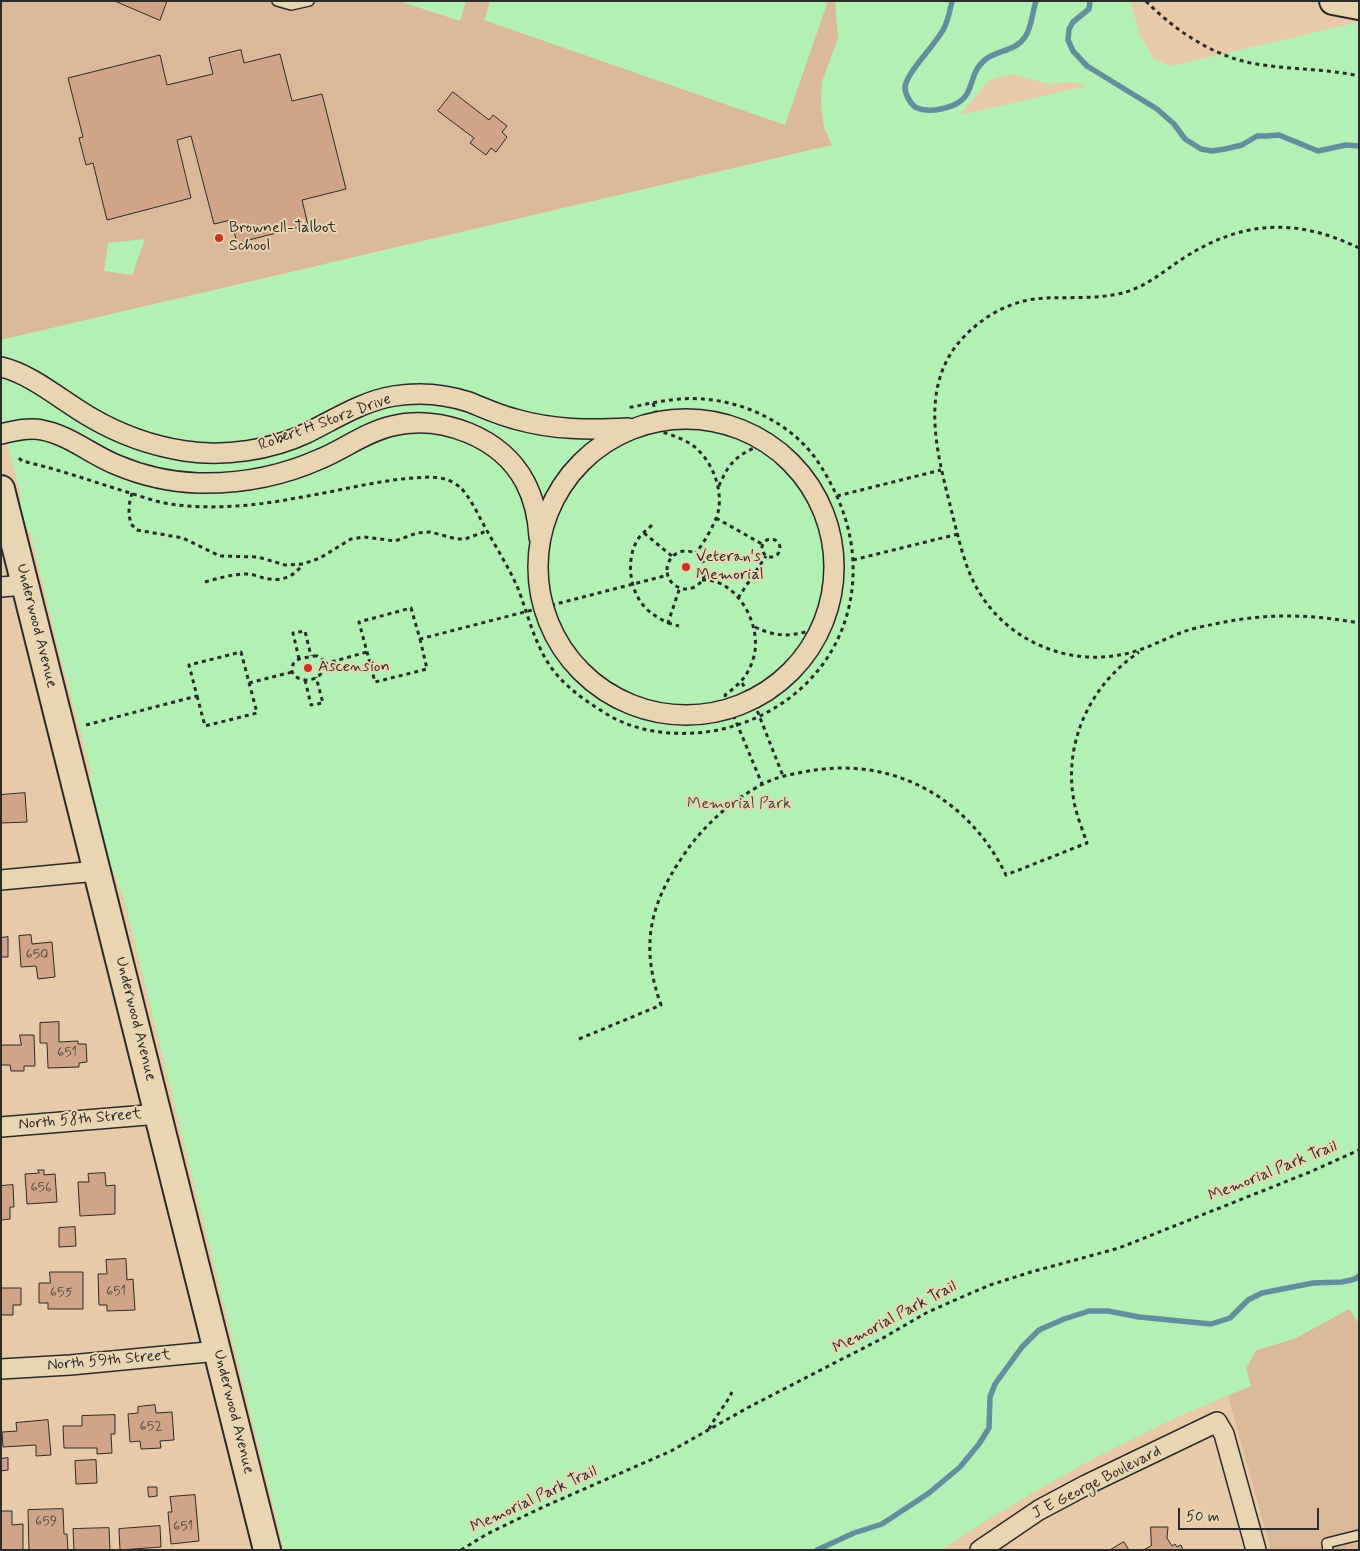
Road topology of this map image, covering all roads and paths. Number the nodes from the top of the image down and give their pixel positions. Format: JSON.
{"nodes":[{"id":1,"x":277,"y":1,"type":"edge"},
{"id":2,"x":309,"y":1,"type":"edge"},
{"id":3,"x":1146,"y":1,"type":"edge"},
{"id":4,"x":1333,"y":1,"type":"edge"},
{"id":5,"x":1359,"y":6,"type":"edge"},
{"id":6,"x":1359,"y":76,"type":"edge"},
{"id":7,"x":1359,"y":248,"type":"edge"},
{"id":8,"x":1,"y":367,"type":"edge"},
{"id":9,"x":653,"y":403,"type":"junction"},
{"id":10,"x":621,"y":409,"type":"dead end"},
{"id":11,"x":658,"y":421,"type":"junction"},
{"id":12,"x":634,"y":428,"type":"junction"},
{"id":13,"x":1,"y":434,"type":"edge"},
{"id":14,"x":768,"y":443,"type":"junction"},
{"id":15,"x":19,"y":458,"type":"dead end"},
{"id":16,"x":941,"y":470,"type":"junction"},
{"id":17,"x":718,"y":487,"type":"junction"},
{"id":18,"x":1,"y":489,"type":"edge"},
{"id":19,"x":132,"y":494,"type":"junction"},
{"id":20,"x":837,"y":496,"type":"junction"},
{"id":21,"x":716,"y":518,"type":"junction"},
{"id":22,"x":652,"y":525,"type":"dead end"},
{"id":23,"x":487,"y":531,"type":"junction"},
{"id":24,"x":644,"y":532,"type":"junction"},
{"id":25,"x":958,"y":534,"type":"junction"},
{"id":26,"x":540,"y":543,"type":"junction"},
{"id":27,"x":762,"y":544,"type":"junction"},
{"id":28,"x":696,"y":553,"type":"junction"},
{"id":29,"x":766,"y":556,"type":"junction"},
{"id":30,"x":673,"y":557,"type":"junction"},
{"id":31,"x":853,"y":560,"type":"junction"},
{"id":32,"x":302,"y":564,"type":"junction"},
{"id":33,"x":668,"y":574,"type":"junction"},
{"id":34,"x":702,"y":580,"type":"junction"},
{"id":35,"x":205,"y":582,"type":"dead end"},
{"id":36,"x":633,"y":584,"type":"junction"},
{"id":37,"x":13,"y":586,"type":"edge"},
{"id":38,"x":680,"y":587,"type":"junction"},
{"id":39,"x":738,"y":598,"type":"junction"},
{"id":40,"x":535,"y":609,"type":"junction"},
{"id":41,"x":668,"y":623,"type":"junction"},
{"id":42,"x":1359,"y":623,"type":"edge"},
{"id":43,"x":679,"y":626,"type":"dead end"},
{"id":44,"x":755,"y":627,"type":"junction"},
{"id":45,"x":821,"y":627,"type":"junction"},
{"id":46,"x":420,"y":639,"type":"junction"},
{"id":47,"x":1141,"y":650,"type":"junction"},
{"id":48,"x":367,"y":652,"type":"junction"},
{"id":49,"x":311,"y":656,"type":"junction"},
{"id":50,"x":299,"y":659,"type":"junction"},
{"id":51,"x":324,"y":664,"type":"junction"},
{"id":52,"x":292,"y":672,"type":"junction"},
{"id":53,"x":316,"y":677,"type":"junction"},
{"id":54,"x":305,"y":680,"type":"junction"},
{"id":55,"x":249,"y":683,"type":"junction"},
{"id":56,"x":742,"y":683,"type":"junction"},
{"id":57,"x":197,"y":696,"type":"junction"},
{"id":58,"x":756,"y":708,"type":"junction"},
{"id":59,"x":734,"y":717,"type":"junction"},
{"id":60,"x":86,"y":724,"type":"dead end"},
{"id":61,"x":783,"y":776,"type":"junction"},
{"id":62,"x":762,"y":784,"type":"junction"},
{"id":63,"x":98,"y":872,"type":"junction"},
{"id":64,"x":1,"y":880,"type":"edge"},
{"id":65,"x":579,"y":1039,"type":"dead end"},
{"id":66,"x":159,"y":1114,"type":"junction"},
{"id":67,"x":1,"y":1127,"type":"edge"},
{"id":68,"x":1359,"y":1150,"type":"edge"},
{"id":69,"x":218,"y":1351,"type":"junction"},
{"id":70,"x":1,"y":1369,"type":"edge"},
{"id":71,"x":732,"y":1392,"type":"dead end"},
{"id":72,"x":708,"y":1430,"type":"junction"},
{"id":73,"x":1359,"y":1535,"type":"edge"},
{"id":74,"x":267,"y":1550,"type":"edge"},
{"id":75,"x":461,"y":1550,"type":"edge"},
{"id":76,"x":980,"y":1550,"type":"edge"},
{"id":77,"x":1256,"y":1550,"type":"edge"},
{"id":78,"x":1328,"y":1550,"type":"edge"}],
"edges":[{"from":1,"to":2,"type":"lane"},
{"from":3,"to":6,"type":"path"},
{"from":4,"to":5,"type":"main road"},
{"from":7,"to":16,"type":"path"},
{"from":8,"to":12,"type":"street","name":"Robert H Storz Drive"},
{"from":9,"to":10,"type":"path"},
{"from":9,"to":11,"type":"path"},
{"from":9,"to":20,"type":"path"},
{"from":11,"to":12,"type":"street","name":"Robert H Storz Drive"},
{"from":11,"to":14,"type":"street","name":"Robert H Storz Drive"},
{"from":11,"to":17,"type":"path"},
{"from":12,"to":26,"type":"street","name":"Robert H Storz Drive"},
{"from":13,"to":26,"type":"street","name":"Robert H Storz Drive"},
{"from":14,"to":17,"type":"path"},
{"from":14,"to":45,"type":"street","name":"Robert H Storz Drive"},
{"from":15,"to":19,"type":"path"},
{"from":16,"to":20,"type":"path"},
{"from":16,"to":25,"type":"path"},
{"from":17,"to":21,"type":"path"},
{"from":18,"to":37,"type":"main road","name":"Underwood Avenue"},
{"from":19,"to":23,"type":"path"},
{"from":19,"to":32,"type":"path"},
{"from":20,"to":31,"type":"path"},
{"from":21,"to":27,"type":"path"},
{"from":21,"to":28,"type":"path"},
{"from":22,"to":24,"type":"path"},
{"from":23,"to":32,"type":"path"},
{"from":23,"to":40,"type":"path"},
{"from":24,"to":30,"type":"path"},
{"from":24,"to":36,"type":"path"},
{"from":25,"to":31,"type":"path"},
{"from":25,"to":47,"type":"path"},
{"from":26,"to":40,"type":"street","name":"Robert H Storz Drive"},
{"from":27,"to":29,"type":"path"},
{"from":27,"to":29,"type":"path"},
{"from":28,"to":30,"type":"path"},
{"from":28,"to":34,"type":"path"},
{"from":29,"to":39,"type":"path"},
{"from":30,"to":33,"type":"path"},
{"from":31,"to":58,"type":"path"},
{"from":32,"to":35,"type":"path"},
{"from":33,"to":36,"type":"path"},
{"from":33,"to":38,"type":"path"},
{"from":34,"to":38,"type":"path"},
{"from":34,"to":39,"type":"path"},
{"from":36,"to":40,"type":"path"},
{"from":36,"to":41,"type":"path"},
{"from":37,"to":63,"type":"main road","name":"Underwood Avenue"},
{"from":38,"to":41,"type":"path"},
{"from":39,"to":44,"type":"path"},
{"from":40,"to":46,"type":"path"},
{"from":40,"to":59,"type":"street","name":"Robert H Storz Drive"},
{"from":40,"to":59,"type":"path"},
{"from":41,"to":43,"type":"path"},
{"from":42,"to":47,"type":"path"},
{"from":44,"to":45,"type":"path"},
{"from":44,"to":56,"type":"path"},
{"from":45,"to":58,"type":"street","name":"Robert H Storz Drive"},
{"from":46,"to":48,"type":"path"},
{"from":46,"to":48,"type":"path"},
{"from":47,"to":61,"type":"path"},
{"from":48,"to":51,"type":"path"},
{"from":49,"to":50,"type":"path"},
{"from":49,"to":50,"type":"path"},
{"from":49,"to":51,"type":"path"},
{"from":50,"to":52,"type":"path"},
{"from":51,"to":53,"type":"path"},
{"from":52,"to":54,"type":"path"},
{"from":52,"to":55,"type":"path"},
{"from":53,"to":54,"type":"path"},
{"from":53,"to":54,"type":"path"},
{"from":55,"to":57,"type":"path"},
{"from":55,"to":57,"type":"path"},
{"from":56,"to":58,"type":"path"},
{"from":56,"to":59,"type":"path"},
{"from":57,"to":60,"type":"path"},
{"from":58,"to":59,"type":"street","name":"Robert H Storz Drive"},
{"from":58,"to":59,"type":"path"},
{"from":58,"to":61,"type":"path"},
{"from":59,"to":62,"type":"path"},
{"from":61,"to":62,"type":"path"},
{"from":62,"to":65,"type":"path"},
{"from":63,"to":64,"type":"street"},
{"from":63,"to":66,"type":"main road","name":"Underwood Avenue"},
{"from":66,"to":67,"type":"street","name":"North 58th Street"},
{"from":66,"to":69,"type":"main road","name":"Underwood Avenue"},
{"from":68,"to":72,"type":"path","name":"Memorial Park Trail"},
{"from":69,"to":70,"type":"street","name":"North 59th Street"},
{"from":69,"to":74,"type":"main road","name":"Underwood Avenue"},
{"from":71,"to":72,"type":"path"},
{"from":72,"to":75,"type":"path","name":"Memorial Park Trail"},
{"from":73,"to":78,"type":"lane"},
{"from":76,"to":77,"type":"street","name":"J E George Boulevard"}]}
